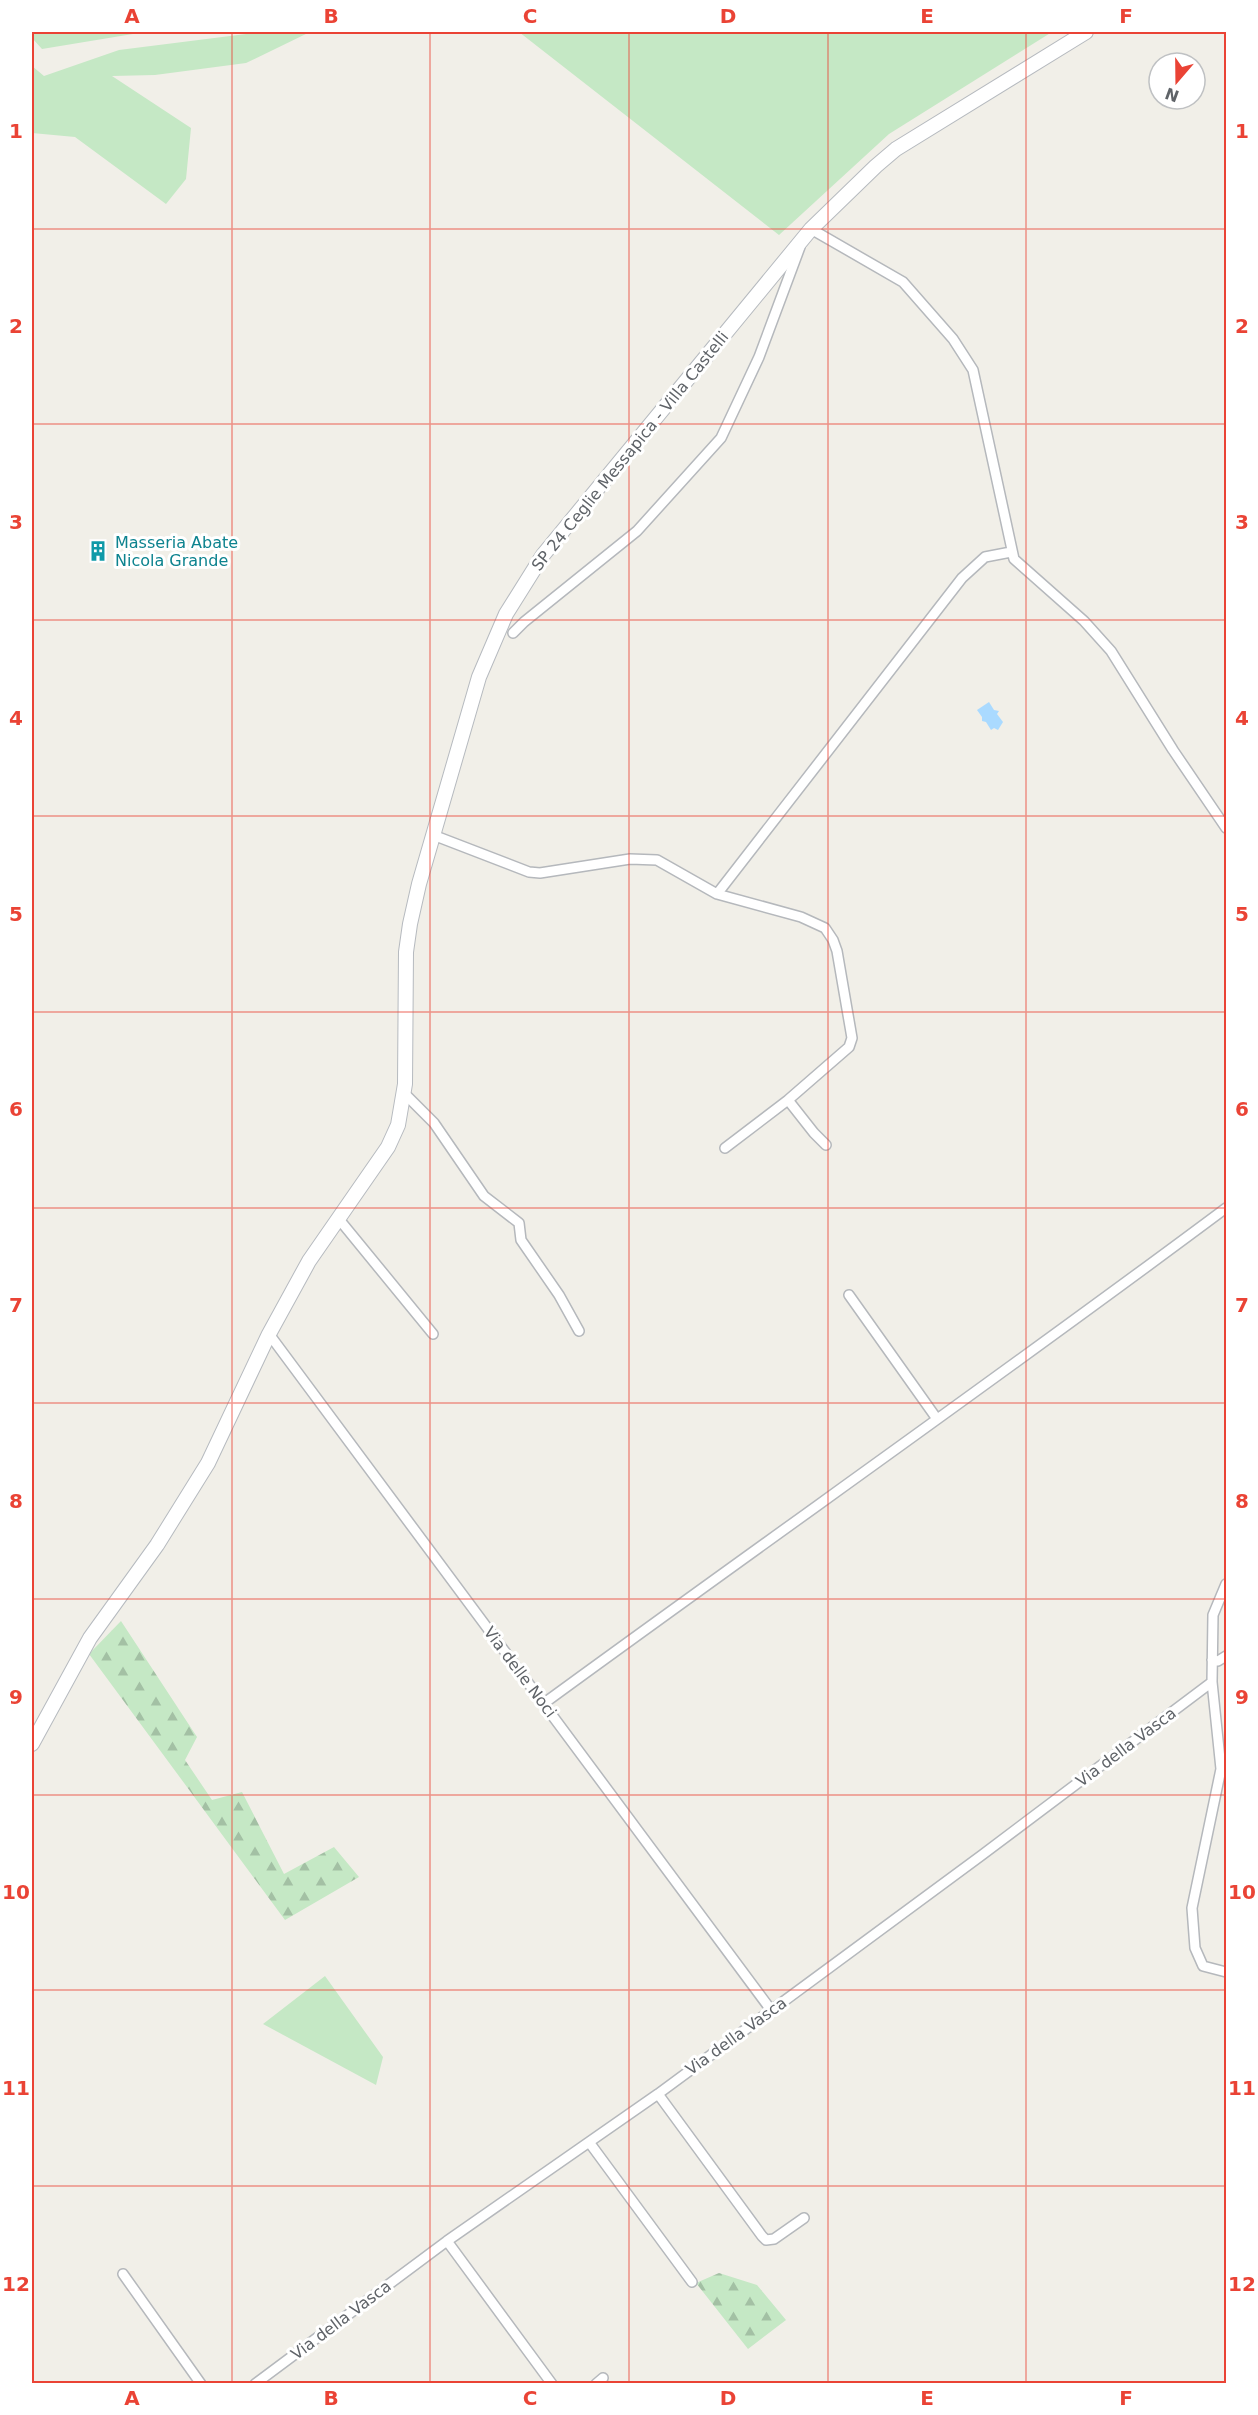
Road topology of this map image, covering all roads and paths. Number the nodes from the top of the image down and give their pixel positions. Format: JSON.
{"nodes":[{"id":1,"x":1086,"y":32,"type":"edge"},
{"id":2,"x":807,"y":234,"type":"junction"},
{"id":3,"x":1011,"y":552,"type":"junction"},
{"id":4,"x":506,"y":614,"type":"junction"},
{"id":5,"x":524,"y":622,"type":"junction"},
{"id":6,"x":513,"y":633,"type":"dead end"},
{"id":7,"x":1227,"y":828,"type":"edge"},
{"id":8,"x":433,"y":835,"type":"junction"},
{"id":9,"x":717,"y":894,"type":"junction"},
{"id":10,"x":404,"y":1093,"type":"junction"},
{"id":11,"x":788,"y":1100,"type":"junction"},
{"id":12,"x":826,"y":1144,"type":"dead end"},
{"id":13,"x":725,"y":1148,"type":"dead end"},
{"id":14,"x":1227,"y":1208,"type":"edge"},
{"id":15,"x":338,"y":1218,"type":"junction"},
{"id":16,"x":849,"y":1295,"type":"dead end"},
{"id":17,"x":579,"y":1331,"type":"dead end"},
{"id":18,"x":269,"y":1334,"type":"junction"},
{"id":19,"x":433,"y":1334,"type":"dead end"},
{"id":20,"x":937,"y":1419,"type":"junction"},
{"id":21,"x":1227,"y":1584,"type":"edge"},
{"id":22,"x":1227,"y":1656,"type":"edge"},
{"id":23,"x":1212,"y":1660,"type":"junction"},
{"id":24,"x":1212,"y":1682,"type":"junction"},
{"id":25,"x":543,"y":1704,"type":"junction"},
{"id":26,"x":32,"y":1744,"type":"edge"},
{"id":27,"x":1227,"y":1972,"type":"edge"},
{"id":28,"x":771,"y":2010,"type":"junction"},
{"id":29,"x":658,"y":2094,"type":"junction"},
{"id":30,"x":589,"y":2142,"type":"junction"},
{"id":31,"x":804,"y":2218,"type":"dead end"},
{"id":32,"x":447,"y":2241,"type":"junction"},
{"id":33,"x":123,"y":2274,"type":"dead end"},
{"id":34,"x":692,"y":2282,"type":"dead end"},
{"id":35,"x":201,"y":2384,"type":"edge"},
{"id":36,"x":255,"y":2384,"type":"edge"},
{"id":37,"x":552,"y":2384,"type":"edge"}],
"edges":[{"from":1,"to":2,"type":"main road","name":"SP 24 Ceglie Messapica - Villa Castelli"},
{"from":2,"to":3,"type":"street"},
{"from":2,"to":4,"type":"main road","name":"SP 24 Ceglie Messapica - Villa Castelli"},
{"from":2,"to":5,"type":"street"},
{"from":3,"to":7,"type":"street"},
{"from":3,"to":9,"type":"street"},
{"from":4,"to":5,"type":"street"},
{"from":4,"to":8,"type":"main road","name":"SP 24 Ceglie Messapica - Villa Castelli"},
{"from":5,"to":6,"type":"street"},
{"from":8,"to":9,"type":"street"},
{"from":8,"to":10,"type":"main road","name":"SP 24 Ceglie Messapica - Villa Castelli"},
{"from":9,"to":11,"type":"street"},
{"from":10,"to":15,"type":"main road","name":"SP 24 Ceglie Messapica - Villa Castelli"},
{"from":10,"to":17,"type":"street"},
{"from":11,"to":12,"type":"street"},
{"from":11,"to":13,"type":"street"},
{"from":14,"to":20,"type":"street"},
{"from":15,"to":18,"type":"main road","name":"SP 24 Ceglie Messapica - Villa Castelli"},
{"from":15,"to":19,"type":"street"},
{"from":16,"to":20,"type":"street"},
{"from":18,"to":25,"type":"street","name":"Via delle Noci"},
{"from":18,"to":26,"type":"main road","name":"SP 24 Ceglie Messapica - Villa Castelli"},
{"from":20,"to":25,"type":"street"},
{"from":21,"to":23,"type":"street"},
{"from":22,"to":23,"type":"street"},
{"from":23,"to":24,"type":"street"},
{"from":24,"to":27,"type":"street"},
{"from":24,"to":28,"type":"street","name":"Via della Vasca"},
{"from":25,"to":28,"type":"street","name":"Via delle Noci"},
{"from":28,"to":29,"type":"street","name":"Via della Vasca"},
{"from":29,"to":30,"type":"street","name":"Via della Vasca"},
{"from":29,"to":31,"type":"street"},
{"from":30,"to":32,"type":"street","name":"Via della Vasca"},
{"from":30,"to":34,"type":"street"},
{"from":32,"to":36,"type":"street","name":"Via della Vasca"},
{"from":32,"to":37,"type":"street"},
{"from":33,"to":35,"type":"street"}]}
